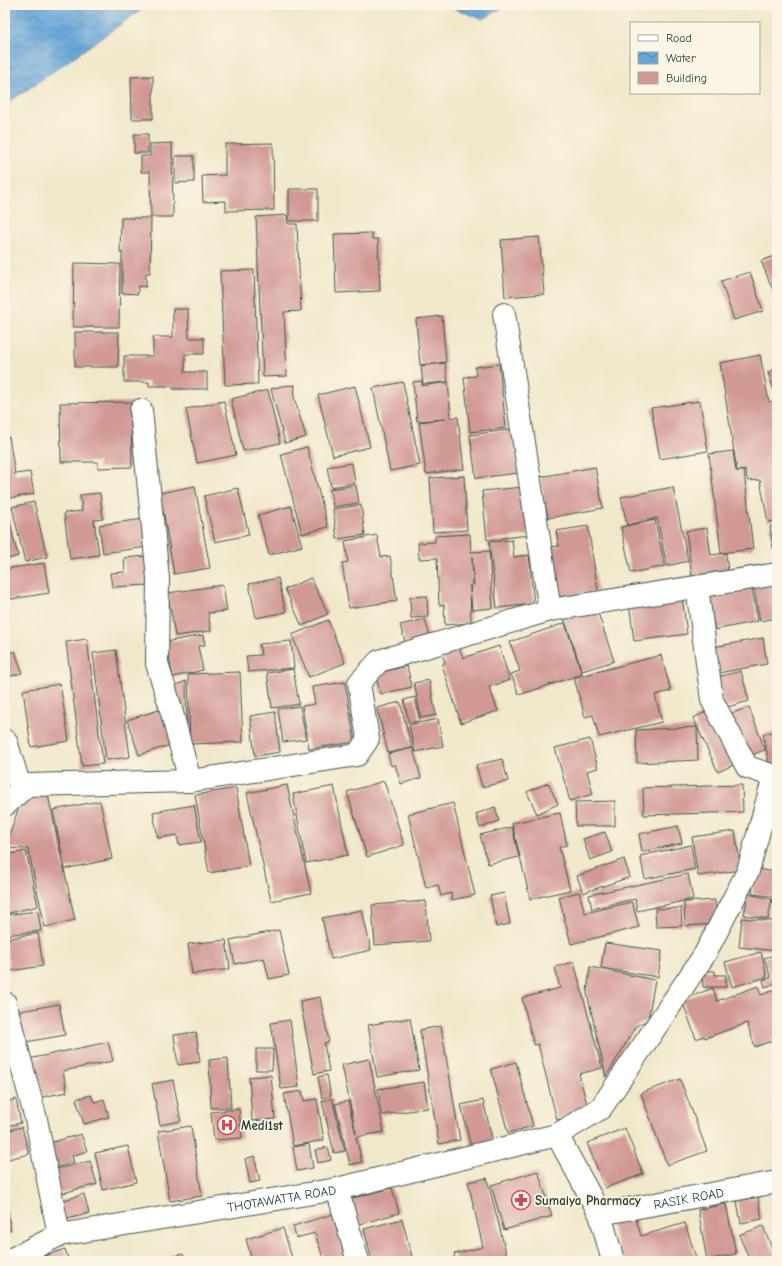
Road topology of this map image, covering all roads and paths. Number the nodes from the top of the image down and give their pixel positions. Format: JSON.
{"nodes":[{"id":1,"x":504,"y":314,"type":"dead end"},
{"id":2,"x":141,"y":410,"type":"dead end"},
{"id":3,"x":777,"y":574,"type":"edge"},
{"id":4,"x":697,"y":587,"type":"junction"},
{"id":5,"x":550,"y":610,"type":"junction"},
{"id":6,"x":6,"y":741,"type":"dead end"},
{"id":7,"x":776,"y":776,"type":"edge"},
{"id":8,"x":190,"y":781,"type":"junction"},
{"id":9,"x":21,"y":790,"type":"junction"},
{"id":10,"x":5,"y":804,"type":"edge"},
{"id":11,"x":5,"y":1003,"type":"edge"},
{"id":12,"x":557,"y":1135,"type":"junction"},
{"id":13,"x":777,"y":1182,"type":"edge"},
{"id":14,"x":337,"y":1189,"type":"junction"},
{"id":15,"x":600,"y":1214,"type":"junction"},
{"id":16,"x":59,"y":1235,"type":"junction"},
{"id":17,"x":8,"y":1261,"type":"edge"},
{"id":18,"x":358,"y":1261,"type":"edge"},
{"id":19,"x":613,"y":1261,"type":"edge"}],
"edges":[{"from":1,"to":5,"type":"street"},
{"from":2,"to":8,"type":"street"},
{"from":3,"to":4,"type":"street"},
{"from":4,"to":5,"type":"street"},
{"from":4,"to":7,"type":"street"},
{"from":5,"to":8,"type":"street"},
{"from":6,"to":9,"type":"street"},
{"from":7,"to":12,"type":"street","name":"THOTAWATTA ROAD"},
{"from":8,"to":9,"type":"street"},
{"from":9,"to":10,"type":"street"},
{"from":11,"to":16,"type":"street"},
{"from":12,"to":14,"type":"street","name":"THOTAWATTA ROAD"},
{"from":12,"to":15,"type":"street"},
{"from":13,"to":15,"type":"street","name":"RASIK ROAD"},
{"from":14,"to":16,"type":"street","name":"THOTAWATTA ROAD"},
{"from":14,"to":18,"type":"street"},
{"from":15,"to":19,"type":"street"},
{"from":16,"to":17,"type":"street","name":"THOTAWATTA ROAD"}]}
